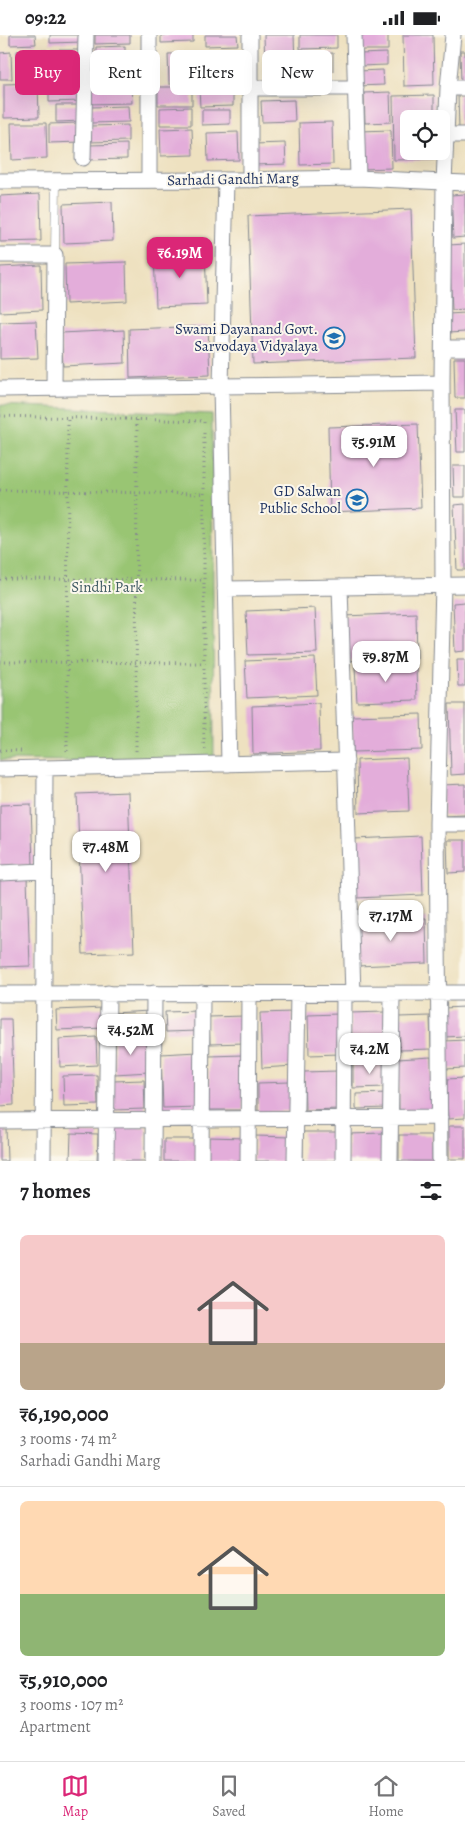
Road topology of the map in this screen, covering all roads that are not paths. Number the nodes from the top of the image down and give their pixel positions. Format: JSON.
{"nodes":[{"id":1,"x":86,"y":35,"type":"edge"},
{"id":2,"x":149,"y":35,"type":"edge"},
{"id":3,"x":250,"y":35,"type":"edge"},
{"id":4,"x":354,"y":35,"type":"edge"},
{"id":5,"x":457,"y":41,"type":"edge"},
{"id":6,"x":250,"y":50,"type":"edge"},
{"id":7,"x":252,"y":88,"type":"edge"},
{"id":8,"x":356,"y":88,"type":"junction"},
{"id":9,"x":448,"y":88,"type":"junction"},
{"id":10,"x":465,"y":88,"type":"edge"},
{"id":11,"x":250,"y":95,"type":"edge"},
{"id":12,"x":447,"y":110,"type":"edge"},
{"id":13,"x":450,"y":135,"type":"edge"},
{"id":14,"x":465,"y":135,"type":"edge"},
{"id":15,"x":83,"y":158,"type":"dead end"},
{"id":16,"x":444,"y":160,"type":"edge"},
{"id":17,"x":358,"y":178,"type":"junction"},
{"id":18,"x":149,"y":180,"type":"junction"},
{"id":19,"x":226,"y":180,"type":"junction"},
{"id":20,"x":250,"y":180,"type":"junction"},
{"id":21,"x":0,"y":181,"type":"edge"},
{"id":22,"x":56,"y":181,"type":"junction"},
{"id":23,"x":444,"y":183,"type":"junction"},
{"id":24,"x":465,"y":183,"type":"edge"},
{"id":25,"x":0,"y":255,"type":"edge"},
{"id":26,"x":55,"y":255,"type":"junction"},
{"id":27,"x":443,"y":348,"type":"junction"},
{"id":28,"x":465,"y":348,"type":"edge"},
{"id":29,"x":442,"y":383,"type":"junction"},
{"id":30,"x":221,"y":386,"type":"junction"},
{"id":31,"x":54,"y":388,"type":"junction"},
{"id":32,"x":0,"y":389,"type":"edge"},
{"id":33,"x":443,"y":584,"type":"junction"},
{"id":34,"x":465,"y":585,"type":"edge"},
{"id":35,"x":340,"y":587,"type":"junction"},
{"id":36,"x":225,"y":589,"type":"junction"},
{"id":37,"x":346,"y":761,"type":"junction"},
{"id":38,"x":229,"y":764,"type":"junction"},
{"id":39,"x":45,"y":768,"type":"junction"},
{"id":40,"x":0,"y":769,"type":"edge"},
{"id":41,"x":437,"y":824,"type":"junction"},
{"id":42,"x":465,"y":824,"type":"edge"},
{"id":43,"x":44,"y":871,"type":"junction"},
{"id":44,"x":0,"y":873,"type":"edge"},
{"id":45,"x":44,"y":993,"type":"junction"},
{"id":46,"x":108,"y":993,"type":"junction"},
{"id":47,"x":154,"y":993,"type":"junction"},
{"id":48,"x":202,"y":993,"type":"junction"},
{"id":49,"x":249,"y":993,"type":"junction"},
{"id":50,"x":439,"y":993,"type":"junction"},
{"id":51,"x":465,"y":993,"type":"edge"},
{"id":52,"x":0,"y":994,"type":"edge"},
{"id":53,"x":298,"y":994,"type":"junction"},
{"id":54,"x":349,"y":994,"type":"junction"},
{"id":55,"x":392,"y":994,"type":"junction"},
{"id":56,"x":391,"y":1117,"type":"junction"},
{"id":57,"x":440,"y":1117,"type":"junction"},
{"id":58,"x":248,"y":1118,"type":"junction"},
{"id":59,"x":296,"y":1118,"type":"junction"},
{"id":60,"x":343,"y":1118,"type":"junction"},
{"id":61,"x":106,"y":1119,"type":"junction"},
{"id":62,"x":153,"y":1119,"type":"junction"},
{"id":63,"x":202,"y":1119,"type":"junction"},
{"id":64,"x":44,"y":1120,"type":"junction"},
{"id":65,"x":0,"y":1121,"type":"edge"},
{"id":66,"x":43,"y":1161,"type":"edge"},
{"id":67,"x":106,"y":1161,"type":"edge"},
{"id":68,"x":153,"y":1161,"type":"edge"},
{"id":69,"x":201,"y":1161,"type":"edge"},
{"id":70,"x":248,"y":1161,"type":"edge"},
{"id":71,"x":295,"y":1161,"type":"edge"},
{"id":72,"x":343,"y":1161,"type":"edge"},
{"id":73,"x":390,"y":1161,"type":"edge"},
{"id":74,"x":440,"y":1161,"type":"edge"}],
"edges":[{"from":1,"to":15,"type":"street"},
{"from":2,"to":18,"type":"street"},
{"from":3,"to":6,"type":"street"},
{"from":4,"to":8,"type":"street"},
{"from":5,"to":9,"type":"street"},
{"from":7,"to":8,"type":"street"},
{"from":8,"to":17,"type":"street"},
{"from":9,"to":10,"type":"street"},
{"from":9,"to":12,"type":"street"},
{"from":11,"to":20,"type":"street"},
{"from":13,"to":14,"type":"street"},
{"from":16,"to":23,"type":"street"},
{"from":17,"to":20,"type":"street","name":"Sarhadi Gandhi Marg"},
{"from":17,"to":23,"type":"street","name":"Sarhadi Gandhi Marg"},
{"from":18,"to":19,"type":"street","name":"Sarhadi Gandhi Marg"},
{"from":18,"to":22,"type":"street","name":"Sarhadi Gandhi Marg"},
{"from":19,"to":20,"type":"street","name":"Sarhadi Gandhi Marg"},
{"from":19,"to":30,"type":"street"},
{"from":21,"to":22,"type":"street","name":"Sarhadi Gandhi Marg"},
{"from":22,"to":26,"type":"lane"},
{"from":23,"to":24,"type":"street","name":"Sarhadi Gandhi Marg"},
{"from":23,"to":27,"type":"street"},
{"from":25,"to":26,"type":"street"},
{"from":26,"to":31,"type":"street"},
{"from":27,"to":28,"type":"street"},
{"from":27,"to":29,"type":"street"},
{"from":29,"to":30,"type":"street"},
{"from":29,"to":33,"type":"street"},
{"from":30,"to":31,"type":"street"},
{"from":30,"to":36,"type":"street"},
{"from":31,"to":32,"type":"street"},
{"from":33,"to":34,"type":"street"},
{"from":33,"to":35,"type":"street"},
{"from":33,"to":41,"type":"street"},
{"from":35,"to":36,"type":"street"},
{"from":35,"to":37,"type":"street"},
{"from":36,"to":38,"type":"street"},
{"from":37,"to":38,"type":"street"},
{"from":37,"to":54,"type":"street"},
{"from":38,"to":39,"type":"street"},
{"from":39,"to":40,"type":"street"},
{"from":39,"to":43,"type":"street"},
{"from":41,"to":42,"type":"street"},
{"from":41,"to":50,"type":"street"},
{"from":43,"to":44,"type":"street"},
{"from":43,"to":45,"type":"street"},
{"from":45,"to":46,"type":"street"},
{"from":45,"to":52,"type":"street"},
{"from":45,"to":64,"type":"street"},
{"from":46,"to":47,"type":"street"},
{"from":46,"to":61,"type":"street"},
{"from":47,"to":48,"type":"street"},
{"from":47,"to":62,"type":"street"},
{"from":48,"to":49,"type":"street"},
{"from":48,"to":63,"type":"street"},
{"from":49,"to":53,"type":"street"},
{"from":49,"to":58,"type":"street"},
{"from":50,"to":51,"type":"street"},
{"from":50,"to":55,"type":"street"},
{"from":50,"to":57,"type":"street"},
{"from":53,"to":54,"type":"street"},
{"from":53,"to":59,"type":"street"},
{"from":54,"to":55,"type":"street"},
{"from":54,"to":60,"type":"street"},
{"from":55,"to":56,"type":"street"},
{"from":56,"to":57,"type":"street"},
{"from":56,"to":60,"type":"street"},
{"from":56,"to":73,"type":"street"},
{"from":57,"to":74,"type":"street"},
{"from":58,"to":59,"type":"street"},
{"from":58,"to":63,"type":"street"},
{"from":58,"to":70,"type":"street"},
{"from":59,"to":60,"type":"street"},
{"from":59,"to":71,"type":"street"},
{"from":60,"to":72,"type":"street"},
{"from":61,"to":62,"type":"street"},
{"from":61,"to":64,"type":"street"},
{"from":61,"to":67,"type":"street"},
{"from":62,"to":63,"type":"street"},
{"from":62,"to":68,"type":"street"},
{"from":63,"to":69,"type":"street"},
{"from":64,"to":65,"type":"street"},
{"from":64,"to":66,"type":"street"}]}
